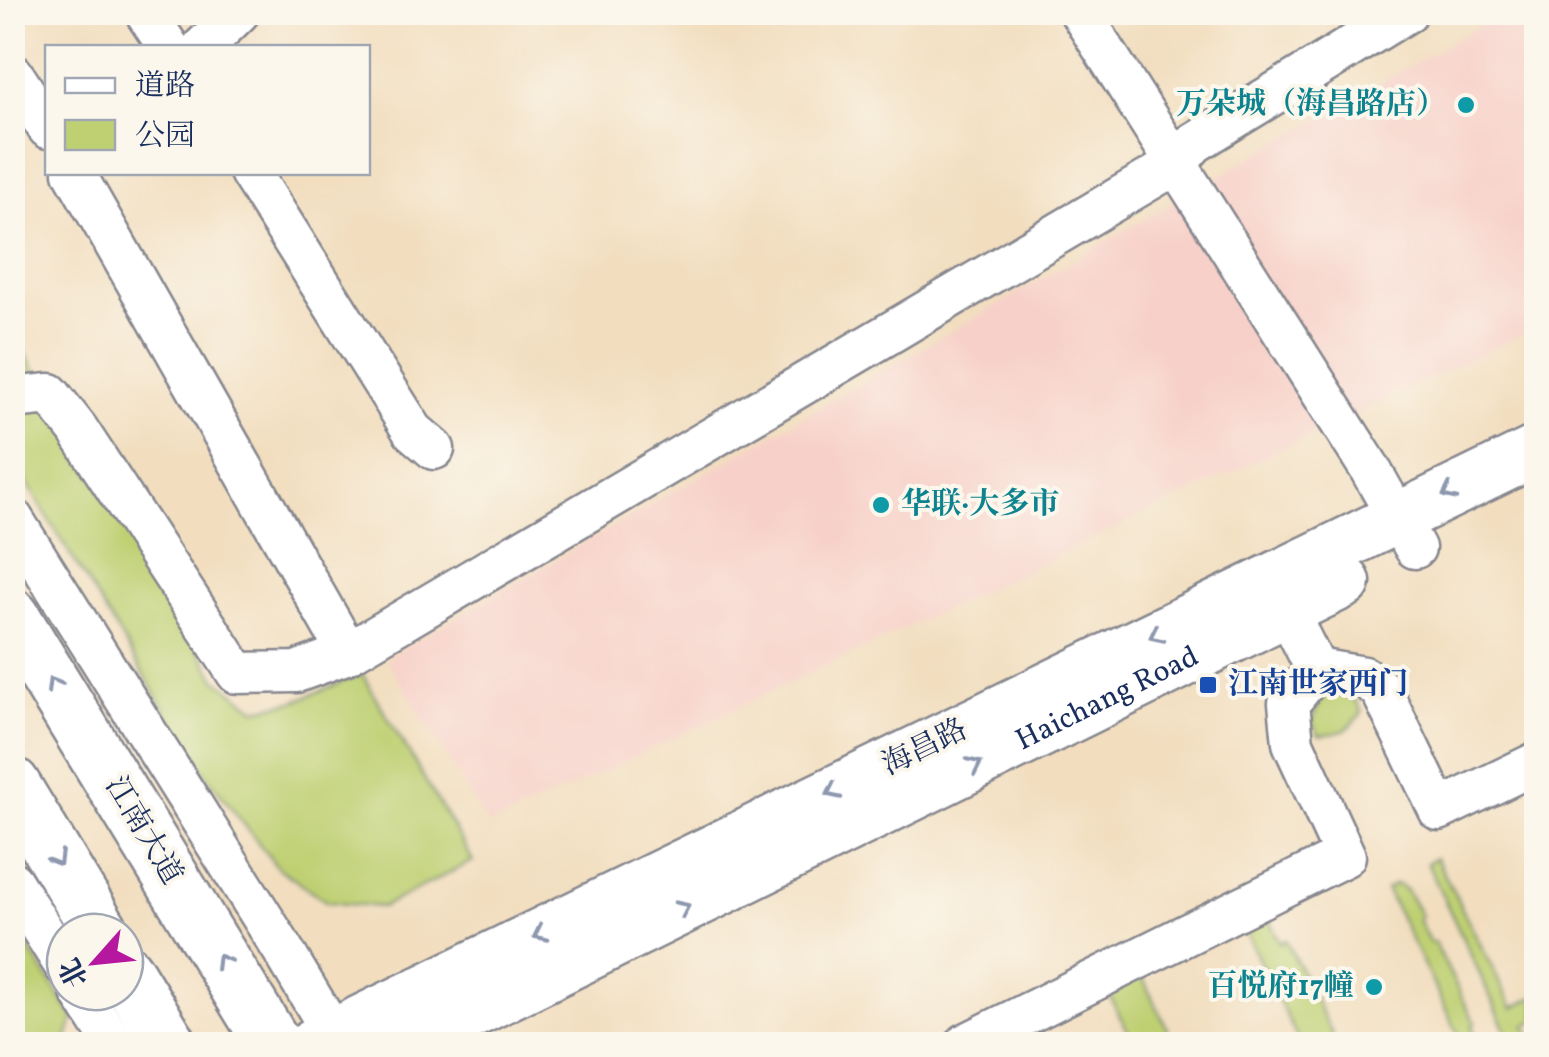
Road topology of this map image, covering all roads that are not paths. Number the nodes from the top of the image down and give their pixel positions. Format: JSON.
{"nodes":[{"id":1,"x":144,"y":12,"type":"edge"},
{"id":2,"x":239,"y":12,"type":"edge"},
{"id":3,"x":1080,"y":12,"type":"edge"},
{"id":4,"x":1407,"y":12,"type":"edge"},
{"id":5,"x":167,"y":45,"type":"edge"},
{"id":6,"x":205,"y":45,"type":"edge"},
{"id":7,"x":12,"y":73,"type":"edge"},
{"id":8,"x":45,"y":123,"type":"edge"},
{"id":9,"x":1176,"y":164,"type":"junction"},
{"id":10,"x":76,"y":175,"type":"edge"},
{"id":11,"x":252,"y":175,"type":"edge"},
{"id":12,"x":12,"y":398,"type":"edge"},
{"id":13,"x":434,"y":449,"type":"dead end"},
{"id":14,"x":1536,"y":451,"type":"edge"},
{"id":15,"x":1536,"y":488,"type":"edge"},
{"id":16,"x":12,"y":518,"type":"edge"},
{"id":17,"x":1406,"y":533,"type":"junction"},
{"id":18,"x":1287,"y":611,"type":"junction"},
{"id":19,"x":12,"y":617,"type":"edge"},
{"id":20,"x":348,"y":653,"type":"junction"},
{"id":21,"x":1316,"y":669,"type":"junction"},
{"id":22,"x":1536,"y":763,"type":"edge"},
{"id":23,"x":12,"y":785,"type":"edge"},
{"id":24,"x":12,"y":882,"type":"edge"},
{"id":25,"x":89,"y":912,"type":"edge"},
{"id":26,"x":45,"y":934,"type":"edge"},
{"id":27,"x":145,"y":1005,"type":"edge"},
{"id":28,"x":94,"y":1012,"type":"edge"},
{"id":29,"x":328,"y":1041,"type":"edge"},
{"id":30,"x":114,"y":1044,"type":"edge"},
{"id":31,"x":169,"y":1044,"type":"edge"},
{"id":32,"x":273,"y":1044,"type":"edge"},
{"id":33,"x":408,"y":1044,"type":"edge"},
{"id":34,"x":966,"y":1044,"type":"edge"}],
"edges":[{"from":1,"to":5,"type":"street"},
{"from":2,"to":6,"type":"street"},
{"from":3,"to":9,"type":"street"},
{"from":4,"to":9,"type":"street"},
{"from":7,"to":8,"type":"street"},
{"from":9,"to":17,"type":"street"},
{"from":9,"to":20,"type":"street"},
{"from":10,"to":20,"type":"street"},
{"from":11,"to":13,"type":"street"},
{"from":12,"to":20,"type":"street"},
{"from":14,"to":17,"type":"main road","name":"海昌路","one_way":true},
{"from":15,"to":17,"type":"main road","name":"Haichang Road"},
{"from":16,"to":29,"type":"street"},
{"from":17,"to":18,"type":"main road","name":"Haichang Road"},
{"from":17,"to":29,"type":"main road","name":"海昌路","one_way":true},
{"from":18,"to":21,"type":"street"},
{"from":33,"to":18,"type":"main road","name":"Haichang Road","one_way":true},
{"from":32,"to":19,"type":"highway","name":"江南大道","one_way":true},
{"from":21,"to":22,"type":"street"},
{"from":21,"to":34,"type":"street"},
{"from":23,"to":25,"type":"highway","one_way":true},
{"from":24,"to":26,"type":"street"},
{"from":27,"to":31,"type":"highway"},
{"from":28,"to":30,"type":"street"}]}
